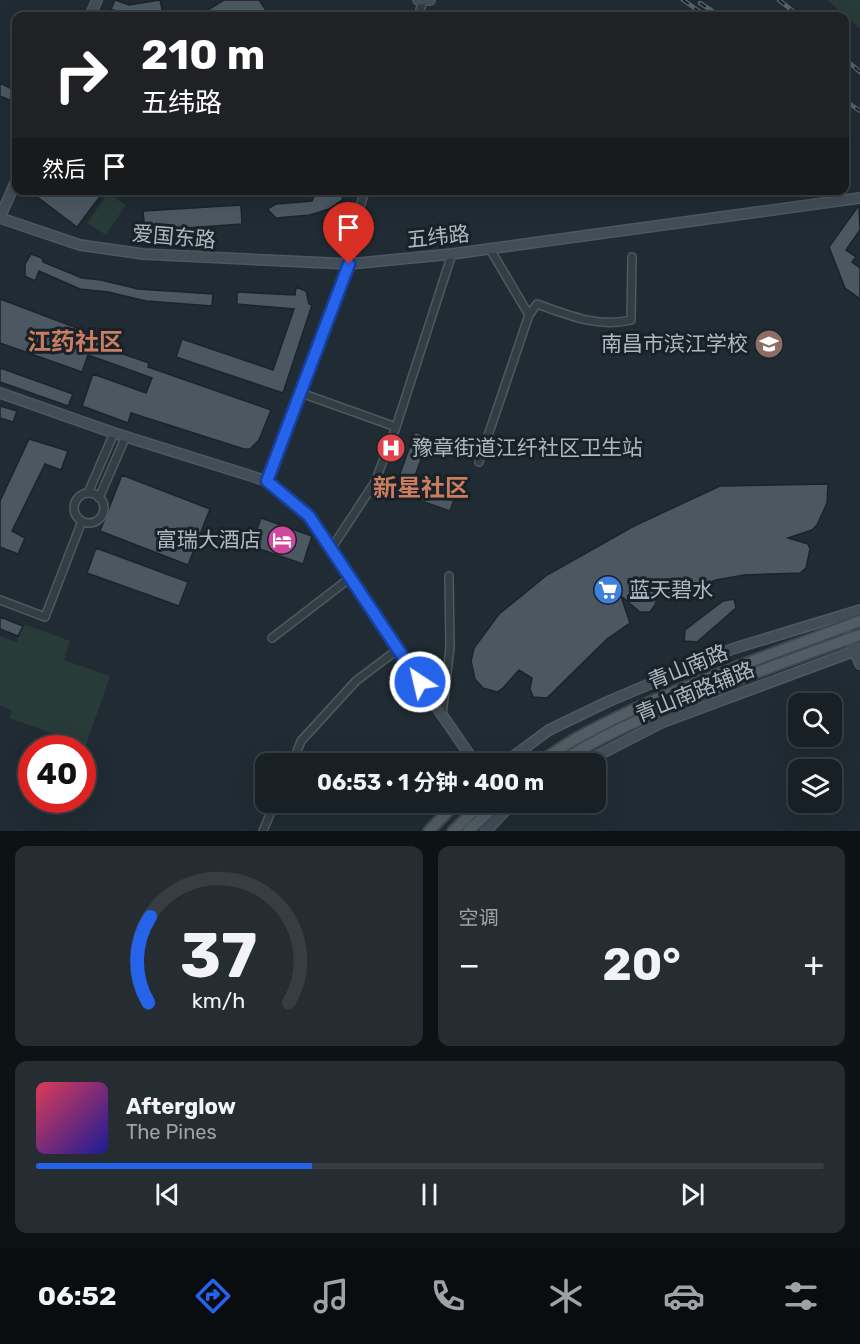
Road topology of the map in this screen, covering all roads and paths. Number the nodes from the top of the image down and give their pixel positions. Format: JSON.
{"nodes":[{"id":1,"x":418,"y":0,"type":"edge"},
{"id":2,"x":423,"y":0,"type":"edge"},
{"id":3,"x":430,"y":0,"type":"edge"},
{"id":4,"x":12,"y":190,"type":"edge"},
{"id":5,"x":364,"y":195,"type":"edge"},
{"id":6,"x":860,"y":198,"type":"edge"},
{"id":7,"x":0,"y":218,"type":"edge"},
{"id":8,"x":490,"y":249,"type":"junction"},
{"id":9,"x":452,"y":254,"type":"junction"},
{"id":10,"x":632,"y":257,"type":"dead end"},
{"id":11,"x":349,"y":264,"type":"junction"},
{"id":12,"x":529,"y":315,"type":"junction"},
{"id":13,"x":0,"y":393,"type":"edge"},
{"id":14,"x":302,"y":393,"type":"junction"},
{"id":15,"x":396,"y":427,"type":"junction"},
{"id":16,"x":114,"y":433,"type":"junction"},
{"id":17,"x":126,"y":436,"type":"junction"},
{"id":18,"x":479,"y":462,"type":"dead end"},
{"id":19,"x":267,"y":481,"type":"junction"},
{"id":20,"x":88,"y":493,"type":"junction"},
{"id":21,"x":99,"y":498,"type":"junction"},
{"id":22,"x":82,"y":521,"type":"junction"},
{"id":23,"x":332,"y":549,"type":"junction"},
{"id":24,"x":449,"y":576,"type":"dead end"},
{"id":25,"x":350,"y":578,"type":"junction"},
{"id":26,"x":0,"y":600,"type":"edge"},
{"id":27,"x":860,"y":610,"type":"edge"},
{"id":28,"x":860,"y":621,"type":"edge"},
{"id":29,"x":845,"y":627,"type":"junction"},
{"id":30,"x":855,"y":637,"type":"edge"},
{"id":31,"x":272,"y":638,"type":"dead end"},
{"id":32,"x":397,"y":650,"type":"junction"},
{"id":33,"x":857,"y":650,"type":"edge"},
{"id":34,"x":860,"y":664,"type":"edge"},
{"id":35,"x":442,"y":715,"type":"junction"},
{"id":36,"x":296,"y":753,"type":"edge"},
{"id":37,"x":468,"y":753,"type":"edge"},
{"id":38,"x":518,"y":753,"type":"edge"},
{"id":39,"x":555,"y":753,"type":"edge"},
{"id":40,"x":574,"y":753,"type":"edge"},
{"id":41,"x":602,"y":753,"type":"edge"},
{"id":42,"x":270,"y":813,"type":"edge"},
{"id":43,"x":446,"y":813,"type":"edge"},
{"id":44,"x":472,"y":813,"type":"edge"},
{"id":45,"x":488,"y":813,"type":"edge"},
{"id":46,"x":503,"y":813,"type":"edge"},
{"id":47,"x":263,"y":831,"type":"edge"},
{"id":48,"x":429,"y":831,"type":"edge"},
{"id":49,"x":453,"y":831,"type":"edge"},
{"id":50,"x":468,"y":831,"type":"edge"},
{"id":51,"x":486,"y":831,"type":"edge"}],
"edges":[{"from":1,"to":2,"type":"street"},
{"from":2,"to":3,"type":"street"},
{"from":4,"to":7,"type":"street"},
{"from":5,"to":11,"type":"street"},
{"from":6,"to":8,"type":"street","name":"五纬路"},
{"from":7,"to":11,"type":"street","name":"爱国东路"},
{"from":8,"to":9,"type":"street","name":"五纬路"},
{"from":8,"to":12,"type":"street"},
{"from":9,"to":11,"type":"street","name":"五纬路"},
{"from":9,"to":15,"type":"street"},
{"from":10,"to":12,"type":"street"},
{"from":11,"to":14,"type":"street"},
{"from":12,"to":18,"type":"street"},
{"from":13,"to":16,"type":"street"},
{"from":14,"to":15,"type":"street"},
{"from":14,"to":19,"type":"street"},
{"from":15,"to":23,"type":"street"},
{"from":16,"to":17,"type":"street"},
{"from":16,"to":20,"type":"street"},
{"from":17,"to":19,"type":"street"},
{"from":17,"to":21,"type":"street"},
{"from":19,"to":23,"type":"street"},
{"from":20,"to":21,"type":"street"},
{"from":20,"to":22,"type":"street"},
{"from":21,"to":22,"type":"street"},
{"from":22,"to":26,"type":"street"},
{"from":23,"to":25,"type":"street"},
{"from":24,"to":35,"type":"street"},
{"from":25,"to":31,"type":"street"},
{"from":25,"to":32,"type":"street"},
{"from":27,"to":38,"type":"street","name":"青山南路辅路"},
{"from":28,"to":29,"type":"main road","name":"青山南路"},
{"from":29,"to":30,"type":"street"},
{"from":29,"to":39,"type":"main road","name":"青山南路"},
{"from":30,"to":33,"type":"street"},
{"from":30,"to":40,"type":"main road","name":"青山南路"},
{"from":32,"to":35,"type":"street"},
{"from":32,"to":36,"type":"street"},
{"from":33,"to":34,"type":"street"},
{"from":33,"to":41,"type":"street","name":"青山南路辅路"},
{"from":35,"to":37,"type":"street"},
{"from":42,"to":47,"type":"street"},
{"from":43,"to":48,"type":"main road"},
{"from":44,"to":49,"type":"main road"},
{"from":45,"to":50,"type":"main road"},
{"from":46,"to":51,"type":"street"}]}
